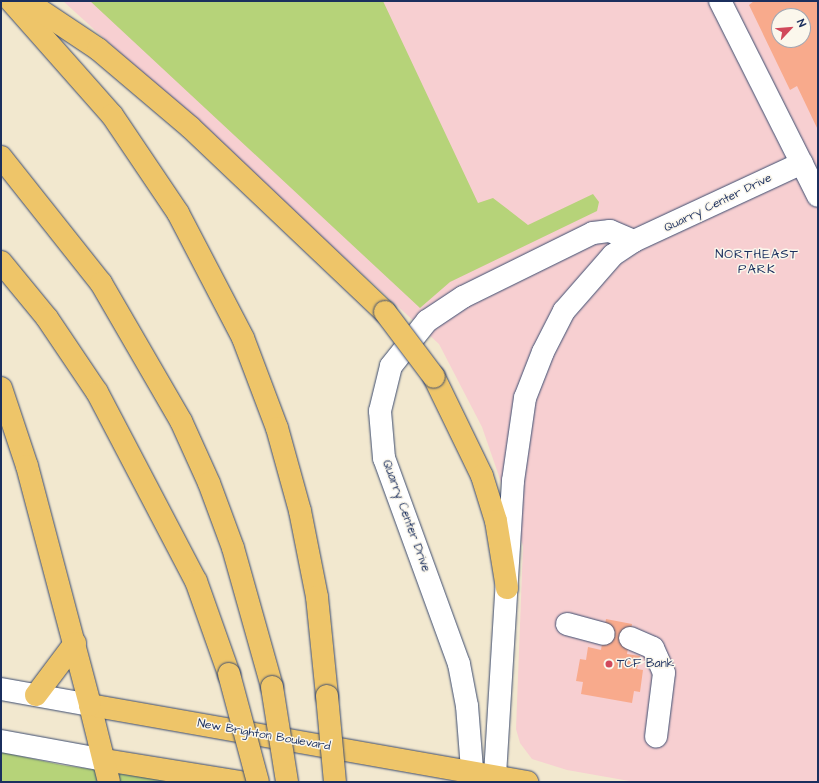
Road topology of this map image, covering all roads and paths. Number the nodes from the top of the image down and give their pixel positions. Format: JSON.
{"nodes":[{"id":1,"x":11,"y":1,"type":"edge"},
{"id":2,"x":26,"y":1,"type":"edge"},
{"id":3,"x":720,"y":1,"type":"edge"},
{"id":4,"x":1,"y":157,"type":"edge"},
{"id":5,"x":802,"y":162,"type":"junction"},
{"id":6,"x":818,"y":196,"type":"edge"},
{"id":7,"x":634,"y":241,"type":"junction"},
{"id":8,"x":1,"y":262,"type":"edge"},
{"id":9,"x":1,"y":388,"type":"edge"},
{"id":10,"x":507,"y":588,"type":"junction"},
{"id":11,"x":567,"y":624,"type":"dead end"},
{"id":12,"x":604,"y":634,"type":"dead end"},
{"id":13,"x":630,"y":638,"type":"dead end"},
{"id":14,"x":75,"y":643,"type":"junction"},
{"id":15,"x":1,"y":689,"type":"edge"},
{"id":16,"x":36,"y":695,"type":"junction"},
{"id":17,"x":90,"y":705,"type":"junction"},
{"id":18,"x":656,"y":737,"type":"dead end"},
{"id":19,"x":1,"y":741,"type":"edge"},
{"id":20,"x":105,"y":760,"type":"junction"},
{"id":21,"x":473,"y":776,"type":"edge"},
{"id":22,"x":495,"y":778,"type":"edge"},
{"id":23,"x":109,"y":782,"type":"edge"},
{"id":24,"x":239,"y":782,"type":"edge"},
{"id":25,"x":258,"y":782,"type":"edge"},
{"id":26,"x":287,"y":782,"type":"edge"},
{"id":27,"x":335,"y":782,"type":"edge"},
{"id":28,"x":527,"y":782,"type":"edge"}],
"edges":[{"from":1,"to":27,"type":"main road","bridge":true},
{"from":2,"to":10,"type":"main road","bridge":true},
{"from":3,"to":5,"type":"street"},
{"from":4,"to":26,"type":"main road","bridge":true},
{"from":5,"to":6,"type":"street"},
{"from":5,"to":7,"type":"street","name":"Quarry Center Drive"},
{"from":7,"to":10,"type":"street","name":"Quarry Center Drive"},
{"from":7,"to":21,"type":"street","name":"Quarry Center Drive"},
{"from":8,"to":25,"type":"main road","bridge":true},
{"from":9,"to":14,"type":"main road"},
{"from":10,"to":22,"type":"street","name":"Quarry Center Drive"},
{"from":11,"to":12,"type":"street"},
{"from":13,"to":18,"type":"street"},
{"from":14,"to":16,"type":"main road"},
{"from":14,"to":17,"type":"main road"},
{"from":15,"to":16,"type":"street","name":"New Brighton Boulevard"},
{"from":16,"to":17,"type":"street","name":"New Brighton Boulevard"},
{"from":17,"to":20,"type":"main road"},
{"from":17,"to":21,"type":"main road","name":"New Brighton Boulevard"},
{"from":19,"to":20,"type":"street"},
{"from":20,"to":23,"type":"main road"},
{"from":20,"to":24,"type":"main road"},
{"from":21,"to":22,"type":"main road","name":"New Brighton Boulevard"},
{"from":22,"to":28,"type":"main road","name":"New Brighton Boulevard"}]}
